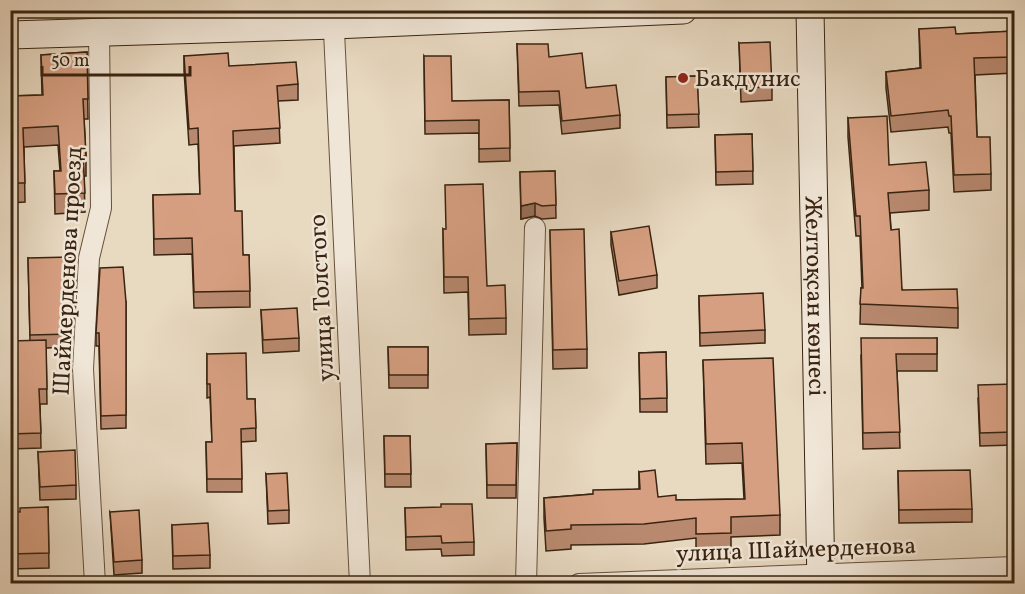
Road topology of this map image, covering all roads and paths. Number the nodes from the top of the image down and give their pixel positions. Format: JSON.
{"nodes":[{"id":1,"x":683,"y":10,"type":"edge"},
{"id":2,"x":810,"y":10,"type":"edge"},
{"id":3,"x":556,"y":13,"type":"edge"},
{"id":4,"x":333,"y":18,"type":"edge"},
{"id":5,"x":99,"y":32,"type":"junction"},
{"id":6,"x":10,"y":35,"type":"edge"},
{"id":7,"x":535,"y":228,"type":"dead end"},
{"id":8,"x":1014,"y":567,"type":"edge"},
{"id":9,"x":820,"y":578,"type":"edge"},
{"id":10,"x":95,"y":584,"type":"edge"},
{"id":11,"x":360,"y":584,"type":"edge"},
{"id":12,"x":526,"y":584,"type":"edge"},
{"id":13,"x":579,"y":584,"type":"edge"}],
"edges":[{"from":1,"to":3,"type":"main road"},
{"from":2,"to":9,"type":"main road","name":"Желтоқсан көшесі"},
{"from":3,"to":4,"type":"main road"},
{"from":4,"to":5,"type":"main road"},
{"from":4,"to":11,"type":"street","name":"улица Толстого"},
{"from":5,"to":6,"type":"main road"},
{"from":5,"to":10,"type":"street","name":"Шаймерденова проезд"},
{"from":7,"to":12,"type":"street"},
{"from":8,"to":9,"type":"street","name":"улица Шаймерденова"},
{"from":9,"to":13,"type":"street","name":"улица Шаймерденова"}]}
